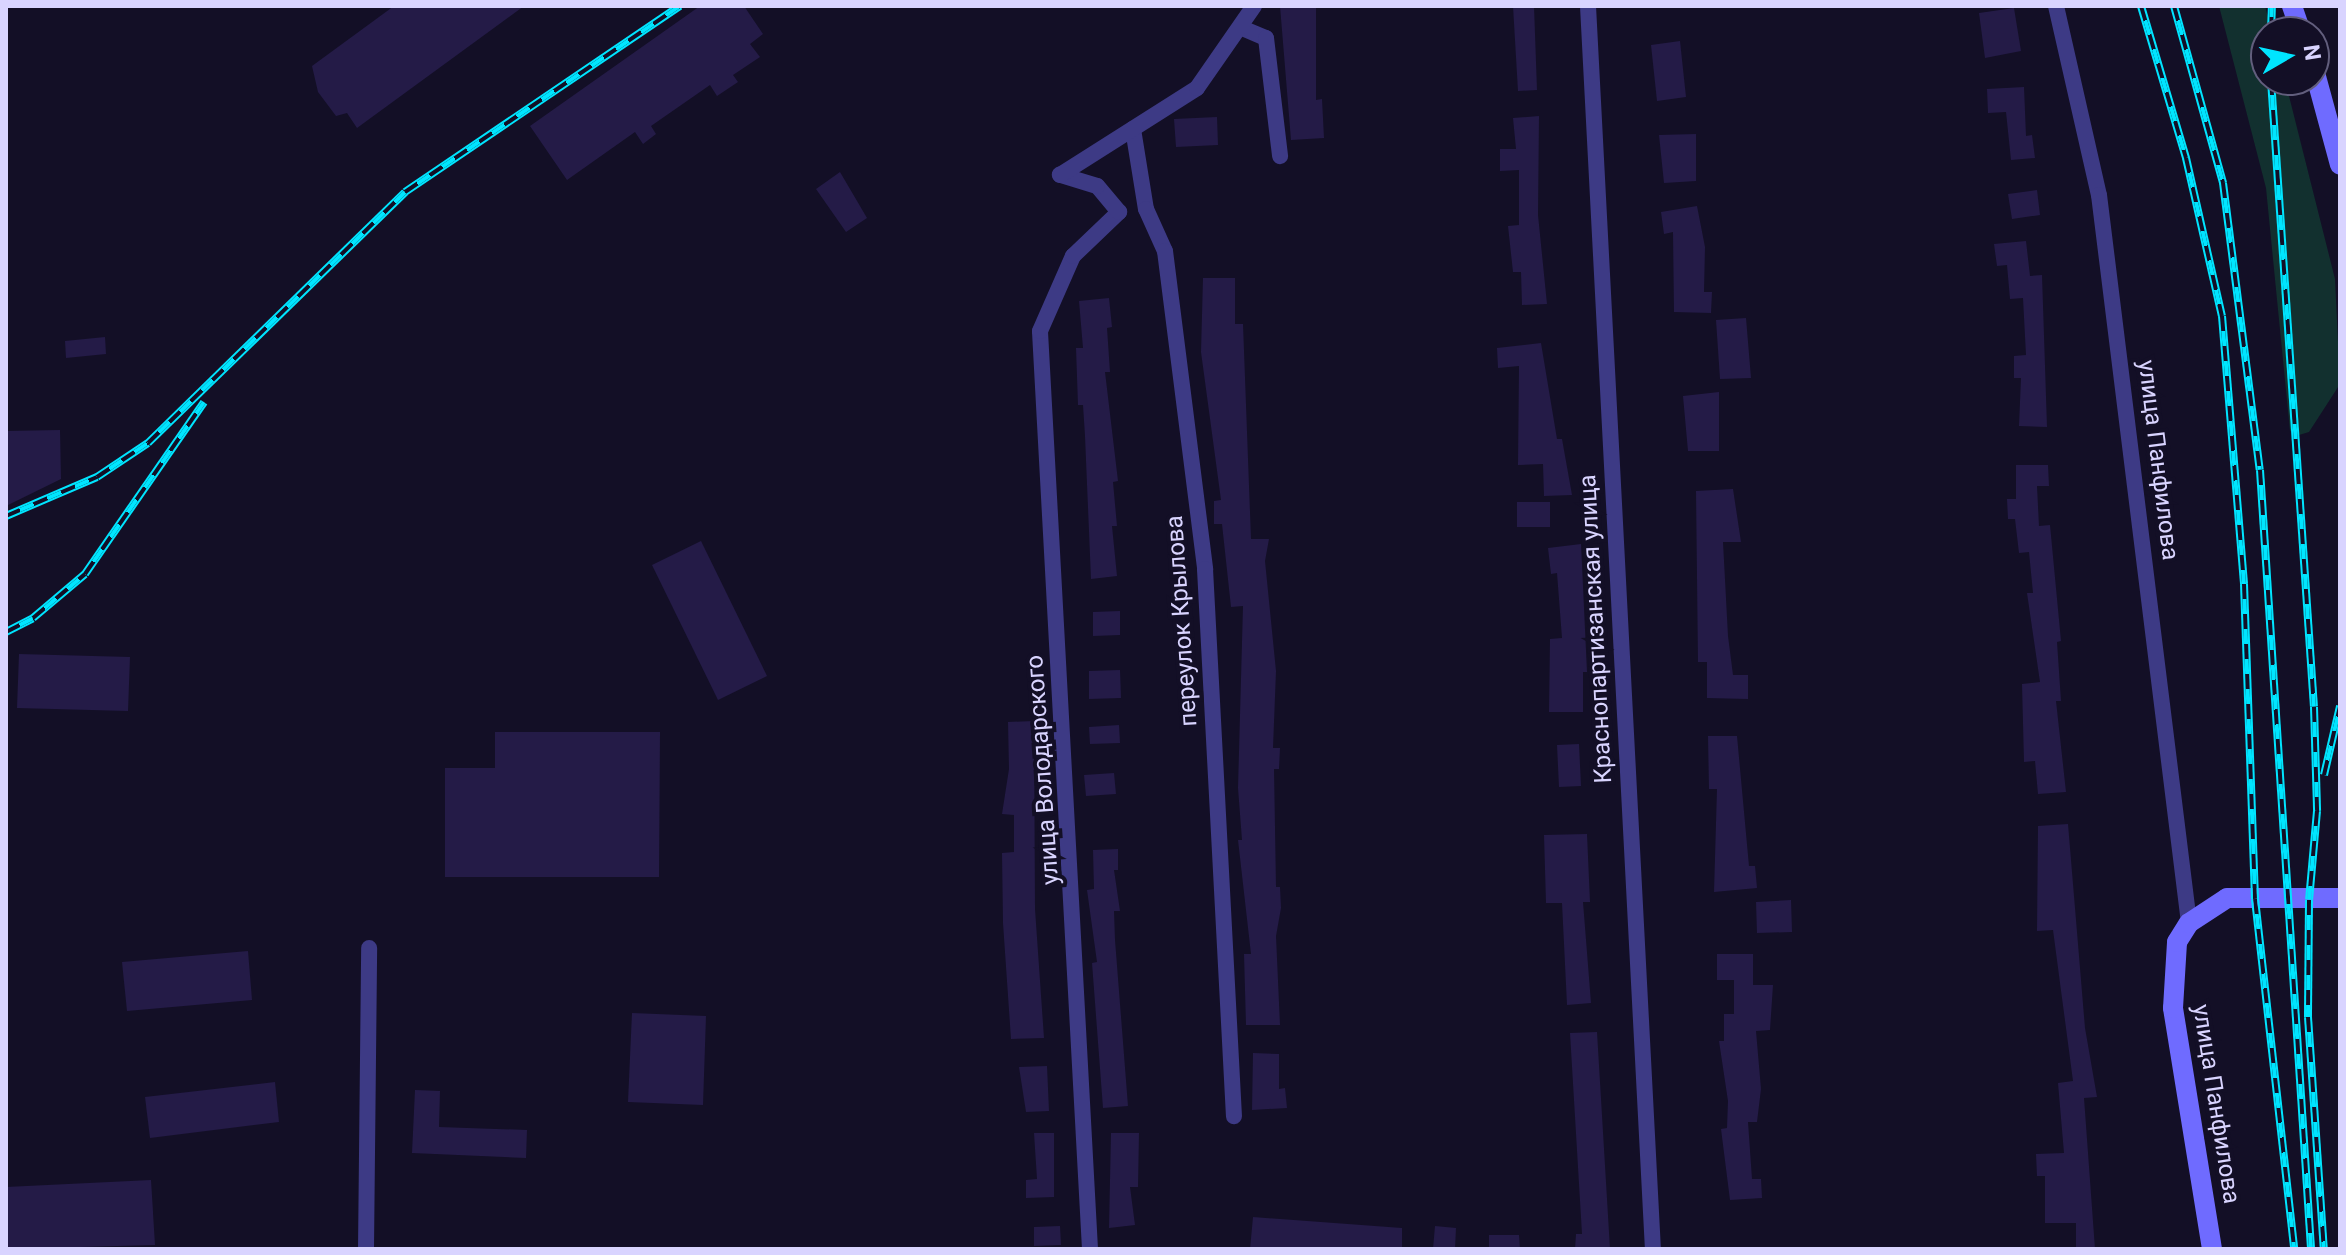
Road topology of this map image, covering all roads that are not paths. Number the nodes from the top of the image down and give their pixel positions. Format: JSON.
{"nodes":[{"id":1,"x":1254,"y":6,"type":"edge"},
{"id":2,"x":1588,"y":6,"type":"edge"},
{"id":3,"x":2056,"y":6,"type":"edge"},
{"id":4,"x":1242,"y":28,"type":"junction"},
{"id":5,"x":2321,"y":96,"type":"edge"},
{"id":6,"x":1133,"y":129,"type":"junction"},
{"id":7,"x":1280,"y":156,"type":"dead end"},
{"id":8,"x":2340,"y":165,"type":"edge"},
{"id":9,"x":1146,"y":209,"type":"junction"},
{"id":10,"x":1119,"y":212,"type":"junction"},
{"id":11,"x":2340,"y":898,"type":"edge"},
{"id":12,"x":2189,"y":923,"type":"junction"},
{"id":13,"x":369,"y":948,"type":"dead end"},
{"id":14,"x":1234,"y":1116,"type":"dead end"},
{"id":15,"x":366,"y":1249,"type":"edge"},
{"id":16,"x":1090,"y":1249,"type":"edge"},
{"id":17,"x":1653,"y":1249,"type":"edge"},
{"id":18,"x":2212,"y":1249,"type":"edge"}],
"edges":[{"from":1,"to":4,"type":"street"},
{"from":2,"to":17,"type":"street","name":"Краснопартизанская улица"},
{"from":3,"to":12,"type":"street","name":"улица Панфилова"},
{"from":4,"to":6,"type":"street"},
{"from":4,"to":7,"type":"street"},
{"from":5,"to":8,"type":"main road"},
{"from":6,"to":9,"type":"street","name":"переулок Крылова"},
{"from":6,"to":10,"type":"street"},
{"from":9,"to":10,"type":"street"},
{"from":9,"to":14,"type":"street","name":"переулок Крылова"},
{"from":10,"to":16,"type":"street","name":"улица Володарского"},
{"from":11,"to":12,"type":"main road"},
{"from":12,"to":18,"type":"main road","name":"улица Панфилова"},
{"from":13,"to":15,"type":"street"}]}
